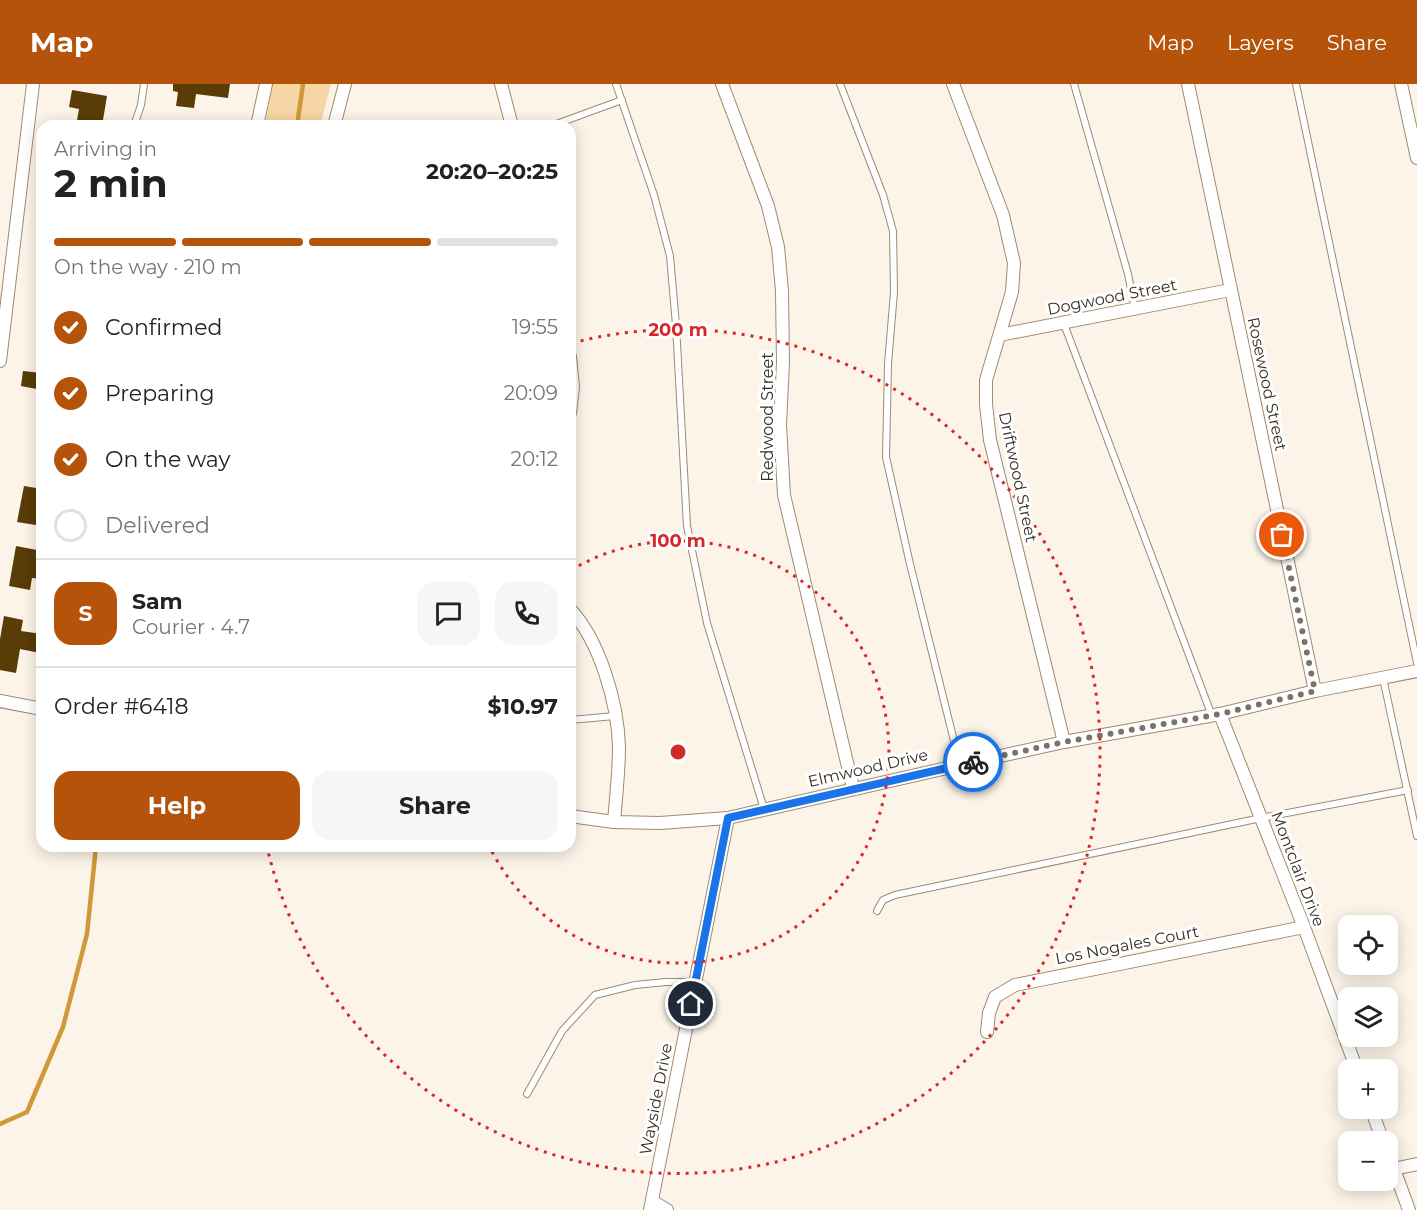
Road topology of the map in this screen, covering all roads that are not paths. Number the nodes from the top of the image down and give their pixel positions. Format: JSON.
{"nodes":[{"id":1,"x":33,"y":84,"type":"edge"},
{"id":2,"x":144,"y":84,"type":"edge"},
{"id":3,"x":266,"y":84,"type":"edge"},
{"id":4,"x":345,"y":84,"type":"edge"},
{"id":5,"x":501,"y":84,"type":"edge"},
{"id":6,"x":616,"y":84,"type":"edge"},
{"id":7,"x":722,"y":84,"type":"edge"},
{"id":8,"x":840,"y":84,"type":"edge"},
{"id":9,"x":953,"y":84,"type":"edge"},
{"id":10,"x":1074,"y":84,"type":"edge"},
{"id":11,"x":1188,"y":84,"type":"edge"},
{"id":12,"x":1296,"y":84,"type":"edge"},
{"id":13,"x":1401,"y":84,"type":"edge"},
{"id":14,"x":621,"y":100,"type":"junction"},
{"id":15,"x":136,"y":120,"type":"edge"},
{"id":16,"x":258,"y":120,"type":"edge"},
{"id":17,"x":336,"y":120,"type":"edge"},
{"id":18,"x":511,"y":120,"type":"edge"},
{"id":19,"x":567,"y":120,"type":"edge"},
{"id":20,"x":1417,"y":158,"type":"edge"},
{"id":21,"x":1230,"y":290,"type":"junction"},
{"id":22,"x":1135,"y":309,"type":"junction"},
{"id":23,"x":1064,"y":324,"type":"junction"},
{"id":24,"x":2,"y":326,"type":"edge"},
{"id":25,"x":1000,"y":335,"type":"junction"},
{"id":26,"x":0,"y":355,"type":"edge"},
{"id":27,"x":0,"y":361,"type":"edge"},
{"id":28,"x":576,"y":615,"type":"edge"},
{"id":29,"x":1417,"y":663,"type":"edge"},
{"id":30,"x":1417,"y":671,"type":"edge"},
{"id":31,"x":1383,"y":678,"type":"junction"},
{"id":32,"x":1315,"y":691,"type":"junction"},
{"id":33,"x":0,"y":701,"type":"edge"},
{"id":34,"x":36,"y":708,"type":"edge"},
{"id":35,"x":1216,"y":715,"type":"junction"},
{"id":36,"x":615,"y":716,"type":"junction"},
{"id":37,"x":576,"y":719,"type":"edge"},
{"id":38,"x":1064,"y":742,"type":"junction"},
{"id":39,"x":960,"y":765,"type":"junction"},
{"id":40,"x":852,"y":788,"type":"junction"},
{"id":41,"x":1408,"y":790,"type":"junction"},
{"id":42,"x":764,"y":809,"type":"junction"},
{"id":43,"x":576,"y":817,"type":"edge"},
{"id":44,"x":728,"y":818,"type":"junction"},
{"id":45,"x":1261,"y":818,"type":"junction"},
{"id":46,"x":614,"y":822,"type":"junction"},
{"id":47,"x":1417,"y":836,"type":"edge"},
{"id":48,"x":877,"y":911,"type":"dead end"},
{"id":49,"x":1304,"y":927,"type":"junction"},
{"id":50,"x":696,"y":982,"type":"junction"},
{"id":51,"x":987,"y":1032,"type":"dead end"},
{"id":52,"x":1353,"y":1059,"type":"edge"},
{"id":53,"x":527,"y":1094,"type":"dead end"},
{"id":54,"x":1417,"y":1164,"type":"edge"},
{"id":55,"x":1398,"y":1168,"type":"edge"},
{"id":56,"x":1398,"y":1182,"type":"edge"},
{"id":57,"x":651,"y":1205,"type":"edge"},
{"id":58,"x":667,"y":1210,"type":"edge"},
{"id":59,"x":1409,"y":1210,"type":"edge"}],
"edges":[{"from":1,"to":24,"type":"street"},
{"from":2,"to":15,"type":"lane"},
{"from":3,"to":16,"type":"street"},
{"from":4,"to":17,"type":"street"},
{"from":5,"to":18,"type":"street"},
{"from":6,"to":14,"type":"lane"},
{"from":7,"to":40,"type":"street","name":"Redwood Street"},
{"from":8,"to":39,"type":"lane"},
{"from":9,"to":25,"type":"street","name":"Driftwood Street"},
{"from":10,"to":22,"type":"lane"},
{"from":11,"to":21,"type":"street","name":"Rosewood Street"},
{"from":12,"to":29,"type":"lane"},
{"from":13,"to":20,"type":"street"},
{"from":14,"to":19,"type":"lane"},
{"from":14,"to":42,"type":"lane"},
{"from":21,"to":22,"type":"street","name":"Dogwood Street"},
{"from":21,"to":32,"type":"street","name":"Rosewood Street"},
{"from":22,"to":23,"type":"street","name":"Dogwood Street"},
{"from":23,"to":25,"type":"street","name":"Dogwood Street"},
{"from":23,"to":35,"type":"lane"},
{"from":24,"to":26,"type":"street"},
{"from":25,"to":38,"type":"street","name":"Driftwood Street"},
{"from":26,"to":27,"type":"street"},
{"from":28,"to":36,"type":"street"},
{"from":30,"to":31,"type":"street","name":"Elmwood Drive"},
{"from":31,"to":32,"type":"street","name":"Elmwood Drive"},
{"from":31,"to":41,"type":"lane"},
{"from":32,"to":35,"type":"street","name":"Elmwood Drive"},
{"from":33,"to":34,"type":"street"},
{"from":35,"to":38,"type":"street","name":"Elmwood Drive"},
{"from":35,"to":45,"type":"street","name":"Montclair Drive"},
{"from":36,"to":37,"type":"lane"},
{"from":36,"to":46,"type":"street"},
{"from":38,"to":39,"type":"street","name":"Elmwood Drive"},
{"from":39,"to":40,"type":"street","name":"Elmwood Drive"},
{"from":40,"to":42,"type":"street","name":"Elmwood Drive"},
{"from":41,"to":45,"type":"lane"},
{"from":41,"to":47,"type":"lane"},
{"from":42,"to":44,"type":"street","name":"Elmwood Drive"},
{"from":43,"to":46,"type":"street","name":"Elmwood Drive"},
{"from":44,"to":46,"type":"street","name":"Elmwood Drive"},
{"from":44,"to":50,"type":"street","name":"Wayside Drive"},
{"from":45,"to":48,"type":"lane"},
{"from":45,"to":49,"type":"street","name":"Montclair Drive"},
{"from":49,"to":51,"type":"street","name":"Los Nogales Court"},
{"from":49,"to":52,"type":"street","name":"Montclair Drive"},
{"from":50,"to":53,"type":"lane"},
{"from":50,"to":57,"type":"street","name":"Wayside Drive"},
{"from":54,"to":55,"type":"street"},
{"from":56,"to":59,"type":"street"},
{"from":57,"to":58,"type":"street"}]}
